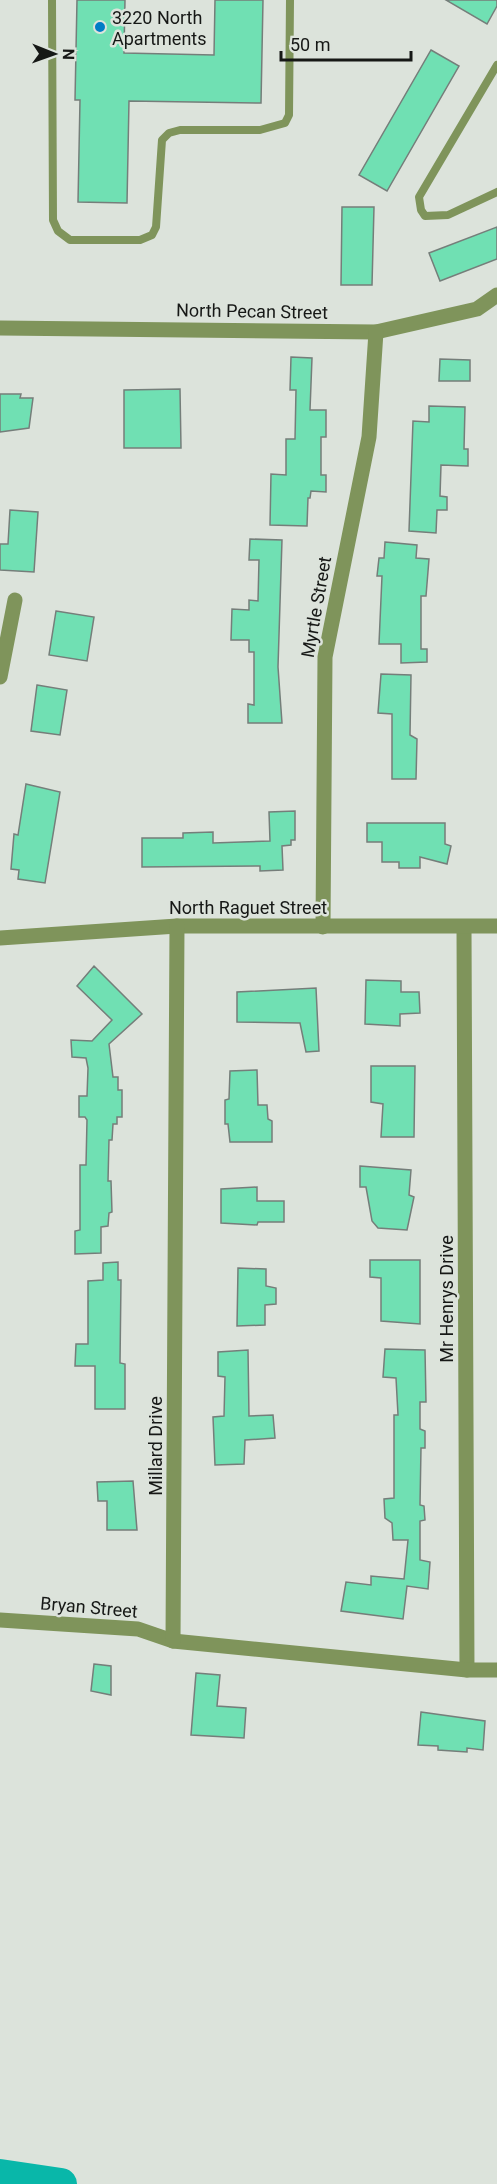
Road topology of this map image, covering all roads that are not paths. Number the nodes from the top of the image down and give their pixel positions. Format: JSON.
{"nodes":[{"id":1,"x":52,"y":0,"type":"edge"},
{"id":2,"x":290,"y":0,"type":"edge"},
{"id":3,"x":497,"y":65,"type":"edge"},
{"id":4,"x":497,"y":192,"type":"edge"},
{"id":5,"x":497,"y":295,"type":"edge"},
{"id":6,"x":0,"y":328,"type":"edge"},
{"id":7,"x":376,"y":332,"type":"junction"},
{"id":8,"x":15,"y":600,"type":"dead end"},
{"id":9,"x":0,"y":677,"type":"edge"},
{"id":10,"x":177,"y":926,"type":"junction"},
{"id":11,"x":497,"y":926,"type":"edge"},
{"id":12,"x":323,"y":927,"type":"junction"},
{"id":13,"x":464,"y":928,"type":"junction"},
{"id":14,"x":0,"y":938,"type":"edge"},
{"id":15,"x":0,"y":1620,"type":"edge"},
{"id":16,"x":173,"y":1641,"type":"junction"},
{"id":17,"x":467,"y":1670,"type":"junction"},
{"id":18,"x":497,"y":1670,"type":"edge"}],
"edges":[{"from":1,"to":2,"type":"lane"},
{"from":3,"to":4,"type":"lane"},
{"from":5,"to":7,"type":"street","name":"North Pecan Street"},
{"from":6,"to":7,"type":"street","name":"North Pecan Street"},
{"from":7,"to":12,"type":"street","name":"Myrtle Street"},
{"from":8,"to":9,"type":"street"},
{"from":10,"to":12,"type":"street","name":"North Raguet Street"},
{"from":10,"to":14,"type":"street","name":"North Raguet Street"},
{"from":10,"to":16,"type":"street","name":"Millard Drive"},
{"from":11,"to":13,"type":"street","name":"North Raguet Street"},
{"from":12,"to":13,"type":"street","name":"North Raguet Street"},
{"from":13,"to":17,"type":"street","name":"Mr Henrys Drive"},
{"from":15,"to":16,"type":"street","name":"Bryan Street"},
{"from":16,"to":17,"type":"street"},
{"from":17,"to":18,"type":"street"}]}
